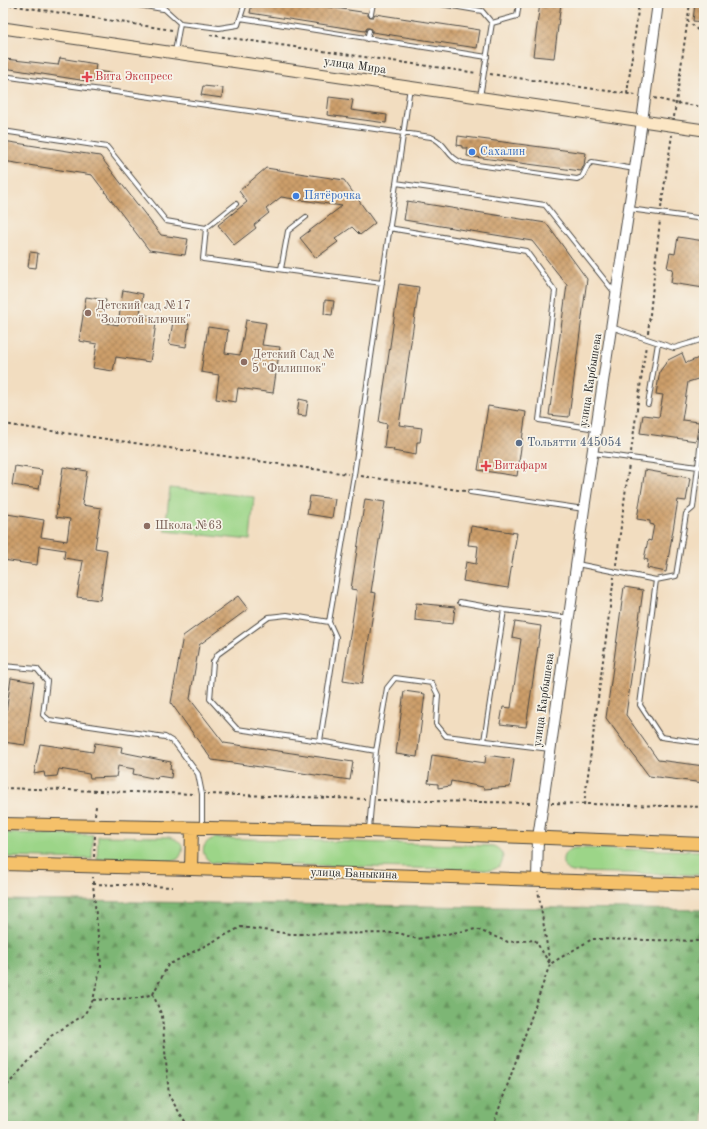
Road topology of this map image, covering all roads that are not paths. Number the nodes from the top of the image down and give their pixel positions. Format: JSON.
{"nodes":[{"id":1,"x":126,"y":3,"type":"edge"},
{"id":2,"x":158,"y":3,"type":"edge"},
{"id":3,"x":245,"y":3,"type":"edge"},
{"id":4,"x":373,"y":3,"type":"edge"},
{"id":5,"x":435,"y":3,"type":"edge"},
{"id":6,"x":520,"y":3,"type":"edge"},
{"id":7,"x":658,"y":3,"type":"edge"},
{"id":8,"x":164,"y":9,"type":"junction"},
{"id":9,"x":371,"y":14,"type":"dead end"},
{"id":10,"x":240,"y":18,"type":"junction"},
{"id":11,"x":180,"y":22,"type":"junction"},
{"id":12,"x":492,"y":23,"type":"junction"},
{"id":13,"x":3,"y":28,"type":"edge"},
{"id":14,"x":369,"y":31,"type":"dead end"},
{"id":15,"x":367,"y":38,"type":"junction"},
{"id":16,"x":175,"y":53,"type":"junction"},
{"id":17,"x":487,"y":57,"type":"junction"},
{"id":18,"x":3,"y":76,"type":"edge"},
{"id":19,"x":410,"y":87,"type":"junction"},
{"id":20,"x":480,"y":97,"type":"junction"},
{"id":21,"x":642,"y":121,"type":"junction"},
{"id":22,"x":704,"y":130,"type":"edge"},
{"id":23,"x":3,"y":131,"type":"edge"},
{"id":24,"x":403,"y":133,"type":"junction"},
{"id":25,"x":635,"y":169,"type":"junction"},
{"id":26,"x":396,"y":183,"type":"junction"},
{"id":27,"x":236,"y":204,"type":"dead end"},
{"id":28,"x":629,"y":209,"type":"junction"},
{"id":29,"x":306,"y":217,"type":"dead end"},
{"id":30,"x":704,"y":219,"type":"edge"},
{"id":31,"x":206,"y":228,"type":"junction"},
{"id":32,"x":389,"y":228,"type":"junction"},
{"id":33,"x":281,"y":269,"type":"junction"},
{"id":34,"x":382,"y":283,"type":"junction"},
{"id":35,"x":616,"y":294,"type":"junction"},
{"id":36,"x":612,"y":327,"type":"junction"},
{"id":37,"x":704,"y":339,"type":"edge"},
{"id":38,"x":658,"y":343,"type":"junction"},
{"id":39,"x":648,"y":404,"type":"dead end"},
{"id":40,"x":704,"y":410,"type":"edge"},
{"id":41,"x":596,"y":429,"type":"junction"},
{"id":42,"x":593,"y":453,"type":"junction"},
{"id":43,"x":698,"y":467,"type":"junction"},
{"id":44,"x":704,"y":467,"type":"edge"},
{"id":45,"x":470,"y":492,"type":"road end"},
{"id":46,"x":584,"y":509,"type":"junction"},
{"id":47,"x":577,"y":564,"type":"junction"},
{"id":48,"x":656,"y":580,"type":"junction"},
{"id":49,"x":460,"y":602,"type":"dead end"},
{"id":50,"x":504,"y":610,"type":"junction"},
{"id":51,"x":569,"y":618,"type":"junction"},
{"id":52,"x":329,"y":622,"type":"junction"},
{"id":53,"x":3,"y":666,"type":"edge"},
{"id":54,"x":320,"y":741,"type":"junction"},
{"id":55,"x":484,"y":741,"type":"junction"},
{"id":56,"x":704,"y":743,"type":"edge"},
{"id":57,"x":551,"y":749,"type":"junction"},
{"id":58,"x":376,"y":751,"type":"junction"},
{"id":59,"x":3,"y":824,"type":"edge"},
{"id":60,"x":197,"y":828,"type":"junction"},
{"id":61,"x":369,"y":831,"type":"junction"},
{"id":62,"x":538,"y":838,"type":"junction"},
{"id":63,"x":704,"y":844,"type":"edge"},
{"id":64,"x":3,"y":864,"type":"edge"},
{"id":65,"x":191,"y":869,"type":"junction"},
{"id":66,"x":537,"y":880,"type":"junction"},
{"id":67,"x":704,"y":885,"type":"edge"}],
"edges":[{"from":1,"to":8,"type":"lane"},
{"from":2,"to":8,"type":"lane"},
{"from":3,"to":10,"type":"lane"},
{"from":4,"to":9,"type":"lane"},
{"from":5,"to":12,"type":"lane"},
{"from":6,"to":12,"type":"lane"},
{"from":7,"to":21,"type":"street","name":"улица Карбышева"},
{"from":8,"to":11,"type":"lane"},
{"from":10,"to":11,"type":"lane"},
{"from":10,"to":15,"type":"lane"},
{"from":11,"to":16,"type":"lane"},
{"from":12,"to":17,"type":"lane"},
{"from":13,"to":16,"type":"main road","name":"улица Мира"},
{"from":14,"to":15,"type":"lane"},
{"from":15,"to":17,"type":"lane"},
{"from":16,"to":19,"type":"main road","name":"улица Мира"},
{"from":17,"to":20,"type":"lane"},
{"from":18,"to":24,"type":"lane"},
{"from":19,"to":20,"type":"main road","name":"улица Мира"},
{"from":19,"to":24,"type":"lane"},
{"from":20,"to":21,"type":"main road","name":"улица Мира"},
{"from":21,"to":22,"type":"main road","name":"улица Мира"},
{"from":21,"to":25,"type":"street","name":"улица Карбышева"},
{"from":23,"to":31,"type":"lane"},
{"from":24,"to":25,"type":"lane"},
{"from":24,"to":26,"type":"lane"},
{"from":25,"to":28,"type":"street","name":"улица Карбышева"},
{"from":26,"to":32,"type":"lane"},
{"from":26,"to":35,"type":"lane"},
{"from":27,"to":31,"type":"lane"},
{"from":28,"to":30,"type":"lane"},
{"from":28,"to":35,"type":"street","name":"улица Карбышева"},
{"from":29,"to":33,"type":"lane"},
{"from":31,"to":33,"type":"lane"},
{"from":32,"to":34,"type":"lane"},
{"from":32,"to":41,"type":"lane"},
{"from":33,"to":34,"type":"lane"},
{"from":34,"to":52,"type":"lane"},
{"from":35,"to":36,"type":"street","name":"улица Карбышева"},
{"from":36,"to":38,"type":"lane"},
{"from":36,"to":41,"type":"street","name":"улица Карбышева"},
{"from":37,"to":38,"type":"lane"},
{"from":38,"to":39,"type":"lane"},
{"from":40,"to":43,"type":"lane"},
{"from":41,"to":42,"type":"street","name":"улица Карбышева"},
{"from":42,"to":43,"type":"lane"},
{"from":42,"to":46,"type":"street","name":"улица Карбышева"},
{"from":43,"to":44,"type":"lane"},
{"from":43,"to":48,"type":"lane"},
{"from":45,"to":46,"type":"lane"},
{"from":46,"to":47,"type":"street","name":"улица Карбышева"},
{"from":47,"to":48,"type":"lane"},
{"from":47,"to":51,"type":"street","name":"улица Карбышева"},
{"from":48,"to":56,"type":"lane"},
{"from":49,"to":50,"type":"lane"},
{"from":50,"to":51,"type":"lane"},
{"from":50,"to":55,"type":"lane"},
{"from":51,"to":57,"type":"street","name":"улица Карбышева"},
{"from":52,"to":54,"type":"lane"},
{"from":52,"to":54,"type":"lane"},
{"from":53,"to":60,"type":"lane"},
{"from":54,"to":58,"type":"lane"},
{"from":55,"to":57,"type":"lane"},
{"from":55,"to":58,"type":"lane"},
{"from":57,"to":62,"type":"street","name":"улица Карбышева"},
{"from":58,"to":61,"type":"lane"},
{"from":59,"to":60,"type":"main road"},
{"from":60,"to":61,"type":"main road"},
{"from":60,"to":65,"type":"main road"},
{"from":61,"to":62,"type":"main road"},
{"from":62,"to":63,"type":"main road"},
{"from":62,"to":66,"type":"street","name":"улица Карбышева"},
{"from":64,"to":65,"type":"main road","name":"улица Баныкина"},
{"from":65,"to":66,"type":"main road","name":"улица Баныкина"},
{"from":66,"to":67,"type":"main road","name":"улица Баныкина"}]}
